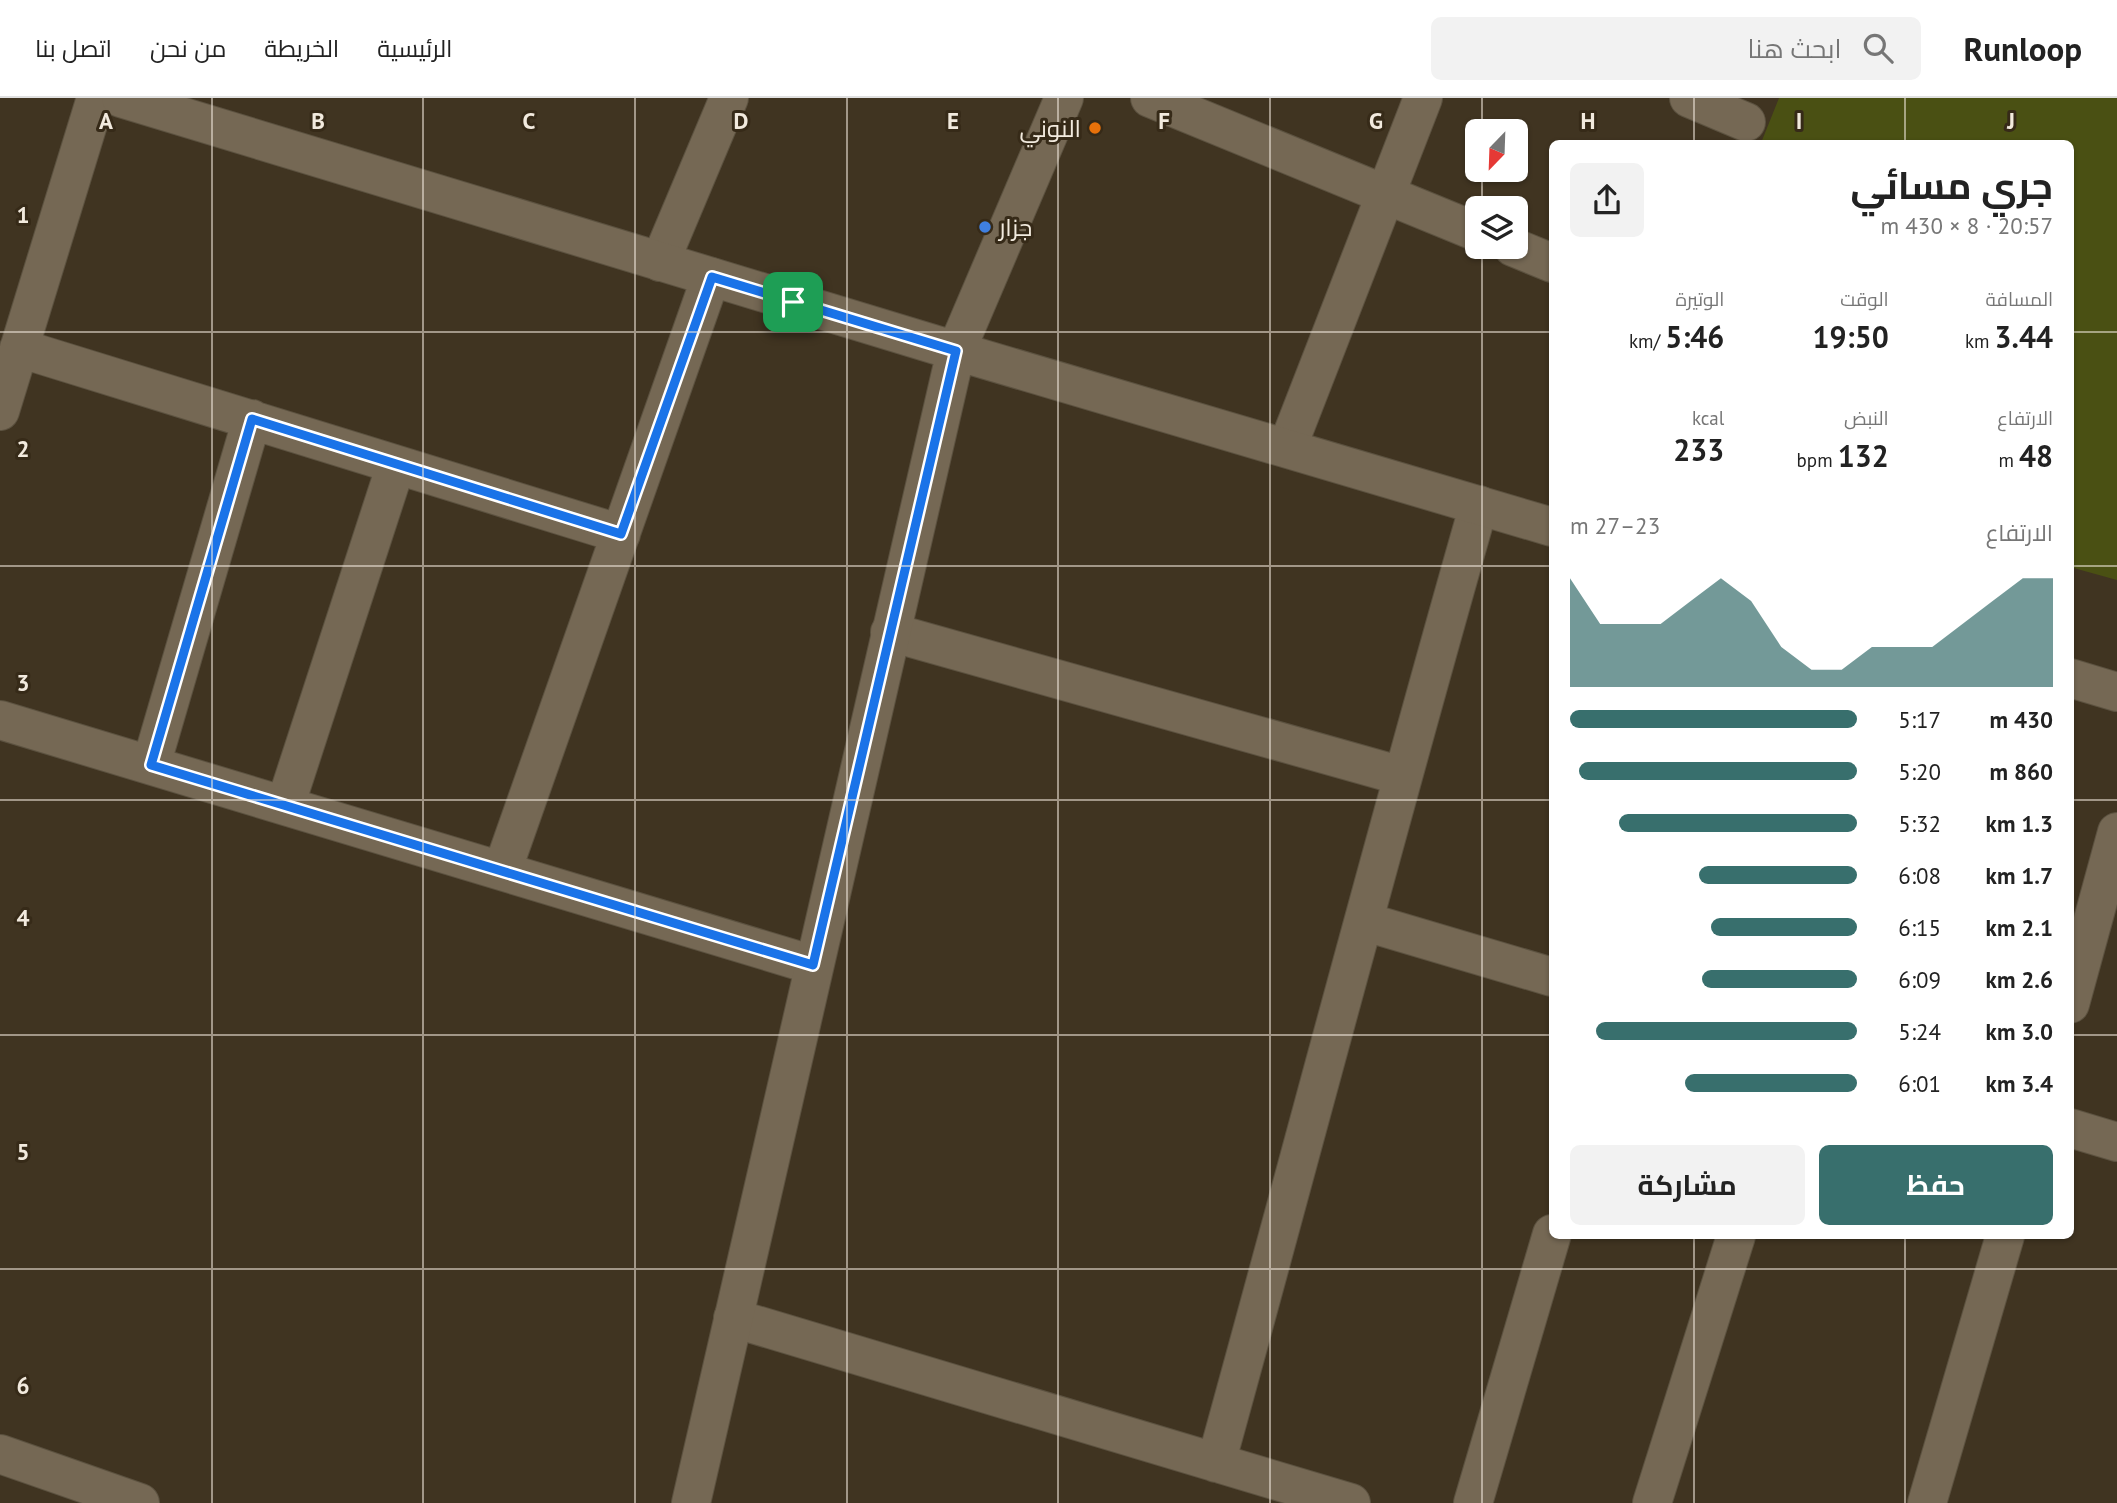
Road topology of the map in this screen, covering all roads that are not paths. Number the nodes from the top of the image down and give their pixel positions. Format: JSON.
{"nodes":[{"id":1,"x":96,"y":98,"type":"edge"},
{"id":2,"x":121,"y":98,"type":"edge"},
{"id":3,"x":729,"y":98,"type":"edge"},
{"id":4,"x":1064,"y":98,"type":"edge"},
{"id":5,"x":1150,"y":98,"type":"edge"},
{"id":6,"x":1423,"y":98,"type":"edge"},
{"id":7,"x":1689,"y":98,"type":"edge"},
{"id":8,"x":1746,"y":121,"type":"edge"},
{"id":9,"x":1385,"y":194,"type":"junction"},
{"id":10,"x":1465,"y":227,"type":"edge"},
{"id":11,"x":1528,"y":253,"type":"edge"},
{"id":12,"x":660,"y":262,"type":"junction"},
{"id":13,"x":1549,"y":262,"type":"edge"},
{"id":14,"x":712,"y":277,"type":"junction"},
{"id":15,"x":19,"y":348,"type":"junction"},
{"id":16,"x":956,"y":351,"type":"junction"},
{"id":17,"x":0,"y":411,"type":"edge"},
{"id":18,"x":252,"y":419,"type":"junction"},
{"id":19,"x":1287,"y":448,"type":"junction"},
{"id":20,"x":396,"y":464,"type":"junction"},
{"id":21,"x":1479,"y":505,"type":"junction"},
{"id":22,"x":1549,"y":526,"type":"edge"},
{"id":23,"x":621,"y":534,"type":"junction"},
{"id":24,"x":890,"y":632,"type":"junction"},
{"id":25,"x":2074,"y":679,"type":"edge"},
{"id":26,"x":2117,"y":692,"type":"edge"},
{"id":27,"x":0,"y":720,"type":"edge"},
{"id":28,"x":151,"y":765,"type":"junction"},
{"id":29,"x":1402,"y":776,"type":"junction"},
{"id":30,"x":285,"y":806,"type":"junction"},
{"id":31,"x":2117,"y":832,"type":"edge"},
{"id":32,"x":502,"y":871,"type":"junction"},
{"id":33,"x":1366,"y":922,"type":"junction"},
{"id":34,"x":813,"y":965,"type":"junction"},
{"id":35,"x":1549,"y":976,"type":"edge"},
{"id":36,"x":2074,"y":989,"type":"edge"},
{"id":37,"x":2074,"y":1129,"type":"edge"},
{"id":38,"x":2117,"y":1142,"type":"edge"},
{"id":39,"x":1551,"y":1239,"type":"edge"},
{"id":40,"x":1735,"y":1239,"type":"edge"},
{"id":41,"x":2004,"y":1239,"type":"edge"},
{"id":42,"x":733,"y":1318,"type":"junction"},
{"id":43,"x":0,"y":1454,"type":"edge"},
{"id":44,"x":1216,"y":1463,"type":"junction"},
{"id":45,"x":90,"y":1495,"type":"edge"},
{"id":46,"x":140,"y":1503,"type":"edge"},
{"id":47,"x":691,"y":1503,"type":"edge"},
{"id":48,"x":1351,"y":1503,"type":"edge"},
{"id":49,"x":1473,"y":1503,"type":"edge"},
{"id":50,"x":1652,"y":1503,"type":"edge"},
{"id":51,"x":1927,"y":1503,"type":"edge"}],
"edges":[{"from":1,"to":15,"type":"street"},
{"from":2,"to":12,"type":"street"},
{"from":3,"to":12,"type":"street"},
{"from":4,"to":16,"type":"street"},
{"from":5,"to":9,"type":"street"},
{"from":6,"to":9,"type":"street"},
{"from":7,"to":8,"type":"street"},
{"from":9,"to":10,"type":"street"},
{"from":9,"to":19,"type":"street"},
{"from":11,"to":13,"type":"street"},
{"from":12,"to":14,"type":"street"},
{"from":14,"to":16,"type":"street"},
{"from":14,"to":23,"type":"street"},
{"from":15,"to":17,"type":"street"},
{"from":15,"to":18,"type":"street"},
{"from":16,"to":19,"type":"street"},
{"from":16,"to":24,"type":"street"},
{"from":18,"to":20,"type":"street"},
{"from":18,"to":28,"type":"street"},
{"from":19,"to":21,"type":"street"},
{"from":20,"to":23,"type":"street"},
{"from":20,"to":30,"type":"street"},
{"from":21,"to":22,"type":"street"},
{"from":21,"to":29,"type":"street"},
{"from":23,"to":32,"type":"street"},
{"from":24,"to":29,"type":"street"},
{"from":24,"to":34,"type":"street"},
{"from":25,"to":26,"type":"street"},
{"from":27,"to":28,"type":"street"},
{"from":28,"to":30,"type":"street"},
{"from":29,"to":33,"type":"street"},
{"from":30,"to":32,"type":"street"},
{"from":31,"to":36,"type":"street"},
{"from":32,"to":34,"type":"street"},
{"from":33,"to":35,"type":"street"},
{"from":33,"to":44,"type":"street"},
{"from":34,"to":42,"type":"street"},
{"from":37,"to":38,"type":"street"},
{"from":39,"to":49,"type":"street"},
{"from":40,"to":50,"type":"street"},
{"from":41,"to":51,"type":"street"},
{"from":42,"to":44,"type":"street"},
{"from":42,"to":47,"type":"street"},
{"from":43,"to":45,"type":"street"},
{"from":44,"to":48,"type":"street"},
{"from":45,"to":46,"type":"street"}]}
